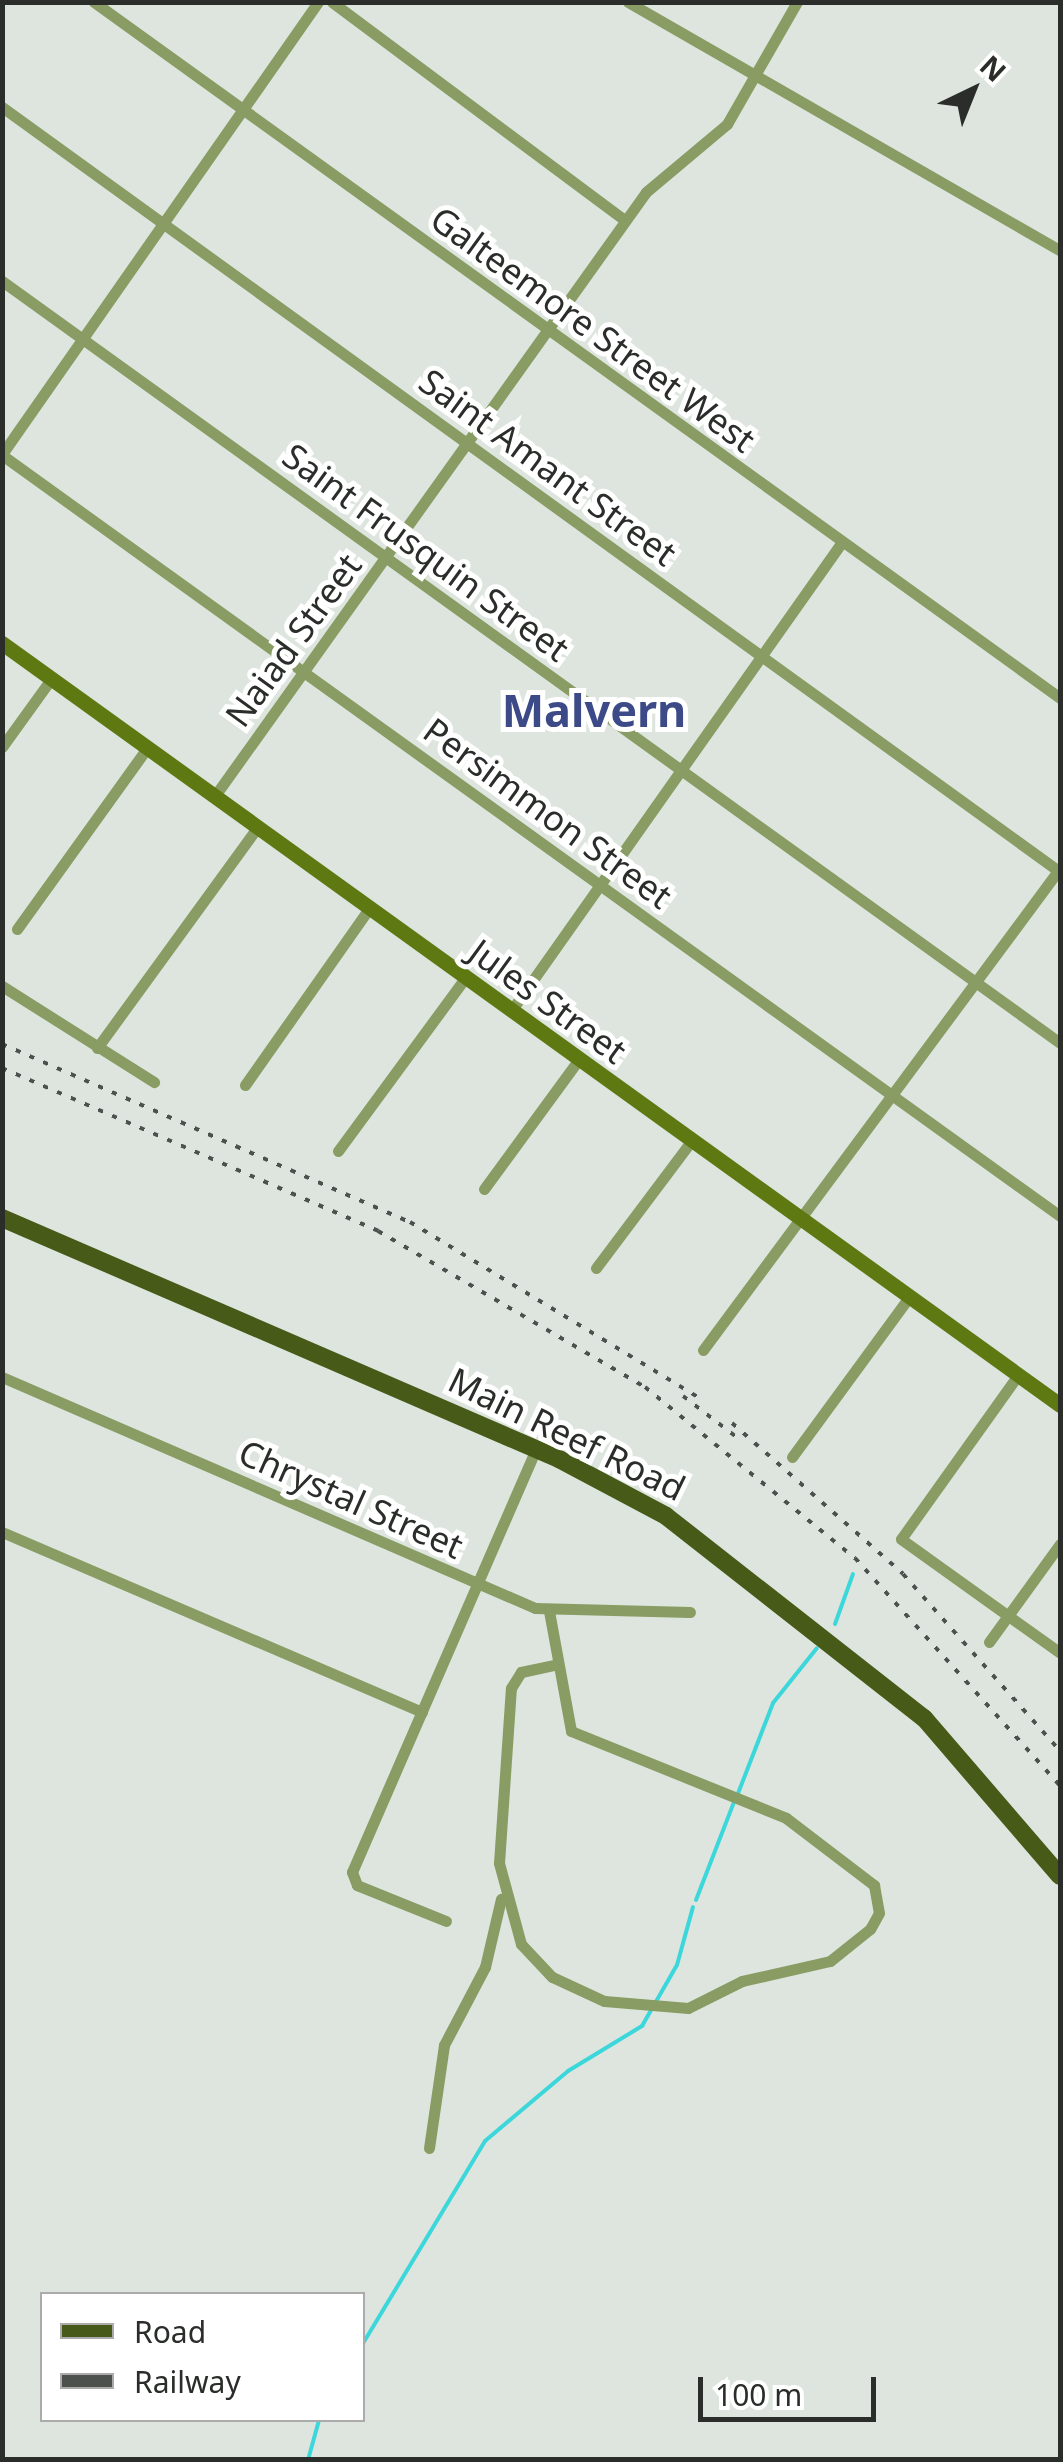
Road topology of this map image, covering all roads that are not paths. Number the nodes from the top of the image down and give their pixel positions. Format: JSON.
{"nodes":[{"id":1,"x":94,"y":2,"type":"edge"},
{"id":2,"x":318,"y":2,"type":"edge"},
{"id":3,"x":332,"y":2,"type":"edge"},
{"id":4,"x":628,"y":2,"type":"edge"},
{"id":5,"x":797,"y":2,"type":"edge"},
{"id":6,"x":756,"y":74,"type":"junction"},
{"id":7,"x":2,"y":107,"type":"edge"},
{"id":8,"x":248,"y":114,"type":"junction"},
{"id":9,"x":625,"y":220,"type":"junction"},
{"id":10,"x":168,"y":226,"type":"junction"},
{"id":11,"x":1060,"y":250,"type":"edge"},
{"id":12,"x":2,"y":281,"type":"edge"},
{"id":13,"x":547,"y":330,"type":"junction"},
{"id":14,"x":86,"y":341,"type":"junction"},
{"id":15,"x":467,"y":443,"type":"junction"},
{"id":16,"x":2,"y":454,"type":"edge"},
{"id":17,"x":842,"y":542,"type":"junction"},
{"id":18,"x":386,"y":558,"type":"junction"},
{"id":19,"x":2,"y":644,"type":"edge"},
{"id":20,"x":763,"y":655,"type":"junction"},
{"id":21,"x":303,"y":669,"type":"junction"},
{"id":22,"x":52,"y":678,"type":"junction"},
{"id":23,"x":1060,"y":698,"type":"edge"},
{"id":24,"x":2,"y":747,"type":"edge"},
{"id":25,"x":147,"y":748,"type":"junction"},
{"id":26,"x":683,"y":770,"type":"junction"},
{"id":27,"x":214,"y":798,"type":"junction"},
{"id":28,"x":257,"y":828,"type":"junction"},
{"id":29,"x":1060,"y":870,"type":"edge"},
{"id":30,"x":600,"y":886,"type":"junction"},
{"id":31,"x":368,"y":910,"type":"junction"},
{"id":32,"x":17,"y":929,"type":"dead end"},
{"id":33,"x":465,"y":978,"type":"junction"},
{"id":34,"x":976,"y":983,"type":"junction"},
{"id":35,"x":2,"y":986,"type":"edge"},
{"id":36,"x":511,"y":1011,"type":"junction"},
{"id":37,"x":1060,"y":1043,"type":"edge"},
{"id":38,"x":97,"y":1048,"type":"junction"},
{"id":39,"x":578,"y":1059,"type":"junction"},
{"id":40,"x":154,"y":1082,"type":"dead end"},
{"id":41,"x":245,"y":1085,"type":"dead end"},
{"id":42,"x":895,"y":1097,"type":"junction"},
{"id":43,"x":692,"y":1140,"type":"junction"},
{"id":44,"x":338,"y":1151,"type":"dead end"},
{"id":45,"x":484,"y":1189,"type":"dead end"},
{"id":46,"x":1060,"y":1216,"type":"edge"},
{"id":47,"x":2,"y":1218,"type":"edge"},
{"id":48,"x":803,"y":1220,"type":"junction"},
{"id":49,"x":596,"y":1268,"type":"dead end"},
{"id":50,"x":909,"y":1296,"type":"junction"},
{"id":51,"x":703,"y":1350,"type":"dead end"},
{"id":52,"x":1018,"y":1374,"type":"junction"},
{"id":53,"x":2,"y":1377,"type":"edge"},
{"id":54,"x":1060,"y":1406,"type":"edge"},
{"id":55,"x":536,"y":1448,"type":"junction"},
{"id":56,"x":792,"y":1458,"type":"dead end"},
{"id":57,"x":2,"y":1532,"type":"edge"},
{"id":58,"x":1060,"y":1544,"type":"edge"},
{"id":59,"x":478,"y":1586,"type":"junction"},
{"id":60,"x":550,"y":1611,"type":"junction"},
{"id":61,"x":690,"y":1612,"type":"dead end"},
{"id":62,"x":1008,"y":1617,"type":"junction"},
{"id":63,"x":989,"y":1642,"type":"dead end"},
{"id":64,"x":1060,"y":1654,"type":"edge"},
{"id":65,"x":553,"y":1665,"type":"junction"},
{"id":66,"x":422,"y":1712,"type":"junction"},
{"id":67,"x":1060,"y":1876,"type":"edge"},
{"id":68,"x":502,"y":1895,"type":"junction"},
{"id":69,"x":446,"y":1921,"type":"dead end"},
{"id":70,"x":429,"y":2148,"type":"dead end"}],
"edges":[{"from":1,"to":8,"type":"street","name":"Galteemore Street West"},
{"from":2,"to":8,"type":"street"},
{"from":3,"to":9,"type":"street"},
{"from":4,"to":6,"type":"street"},
{"from":5,"to":6,"type":"street","name":"Naiad Street"},
{"from":6,"to":9,"type":"street","name":"Naiad Street"},
{"from":6,"to":11,"type":"street"},
{"from":7,"to":10,"type":"street","name":"Saint Amant Street"},
{"from":8,"to":10,"type":"street"},
{"from":8,"to":13,"type":"street","name":"Galteemore Street West"},
{"from":9,"to":13,"type":"street","name":"Naiad Street"},
{"from":10,"to":14,"type":"street"},
{"from":10,"to":15,"type":"street","name":"Saint Amant Street"},
{"from":12,"to":14,"type":"street","name":"Saint Frusquin Street"},
{"from":13,"to":15,"type":"street","name":"Naiad Street"},
{"from":13,"to":17,"type":"street","name":"Galteemore Street West"},
{"from":14,"to":16,"type":"street"},
{"from":14,"to":18,"type":"street","name":"Saint Frusquin Street"},
{"from":15,"to":18,"type":"street","name":"Naiad Street"},
{"from":15,"to":20,"type":"street","name":"Saint Amant Street"},
{"from":16,"to":21,"type":"street","name":"Persimmon Street"},
{"from":17,"to":20,"type":"street"},
{"from":17,"to":23,"type":"street","name":"Galteemore Street West"},
{"from":18,"to":21,"type":"street","name":"Naiad Street"},
{"from":18,"to":26,"type":"street","name":"Saint Frusquin Street"},
{"from":19,"to":22,"type":"main road","name":"Jules Street"},
{"from":20,"to":26,"type":"street"},
{"from":20,"to":29,"type":"street","name":"Saint Amant Street"},
{"from":21,"to":27,"type":"street","name":"Naiad Street"},
{"from":21,"to":30,"type":"street","name":"Persimmon Street"},
{"from":22,"to":24,"type":"street"},
{"from":22,"to":25,"type":"main road","name":"Jules Street"},
{"from":25,"to":27,"type":"main road","name":"Jules Street"},
{"from":25,"to":32,"type":"street"},
{"from":26,"to":30,"type":"street"},
{"from":26,"to":34,"type":"street","name":"Saint Frusquin Street"},
{"from":27,"to":28,"type":"main road","name":"Jules Street"},
{"from":28,"to":31,"type":"main road","name":"Jules Street"},
{"from":28,"to":38,"type":"street"},
{"from":29,"to":34,"type":"street"},
{"from":30,"to":36,"type":"street"},
{"from":30,"to":42,"type":"street","name":"Persimmon Street"},
{"from":31,"to":33,"type":"main road","name":"Jules Street"},
{"from":31,"to":41,"type":"street"},
{"from":33,"to":36,"type":"main road","name":"Jules Street"},
{"from":33,"to":44,"type":"street"},
{"from":34,"to":37,"type":"street","name":"Saint Frusquin Street"},
{"from":34,"to":42,"type":"street"},
{"from":35,"to":38,"type":"street"},
{"from":36,"to":39,"type":"main road","name":"Jules Street"},
{"from":38,"to":40,"type":"street"},
{"from":39,"to":43,"type":"main road","name":"Jules Street"},
{"from":39,"to":45,"type":"street"},
{"from":42,"to":46,"type":"street","name":"Persimmon Street"},
{"from":42,"to":48,"type":"street"},
{"from":43,"to":48,"type":"main road","name":"Jules Street"},
{"from":43,"to":49,"type":"street"},
{"from":47,"to":55,"type":"main road","name":"Main Reef Road"},
{"from":48,"to":50,"type":"main road","name":"Jules Street"},
{"from":48,"to":51,"type":"street"},
{"from":50,"to":52,"type":"main road","name":"Jules Street"},
{"from":50,"to":56,"type":"street"},
{"from":52,"to":54,"type":"main road","name":"Jules Street"},
{"from":52,"to":62,"type":"street"},
{"from":53,"to":59,"type":"street","name":"Chrystal Street"},
{"from":55,"to":59,"type":"street"},
{"from":55,"to":67,"type":"main road","name":"Main Reef Road"},
{"from":57,"to":66,"type":"street"},
{"from":58,"to":62,"type":"street"},
{"from":59,"to":60,"type":"street","name":"Chrystal Street"},
{"from":59,"to":66,"type":"street"},
{"from":60,"to":61,"type":"street","name":"Chrystal Street"},
{"from":60,"to":65,"type":"street"},
{"from":62,"to":63,"type":"street"},
{"from":62,"to":64,"type":"street"},
{"from":65,"to":68,"type":"street"},
{"from":65,"to":68,"type":"street"},
{"from":66,"to":69,"type":"street"},
{"from":68,"to":70,"type":"street"}]}
